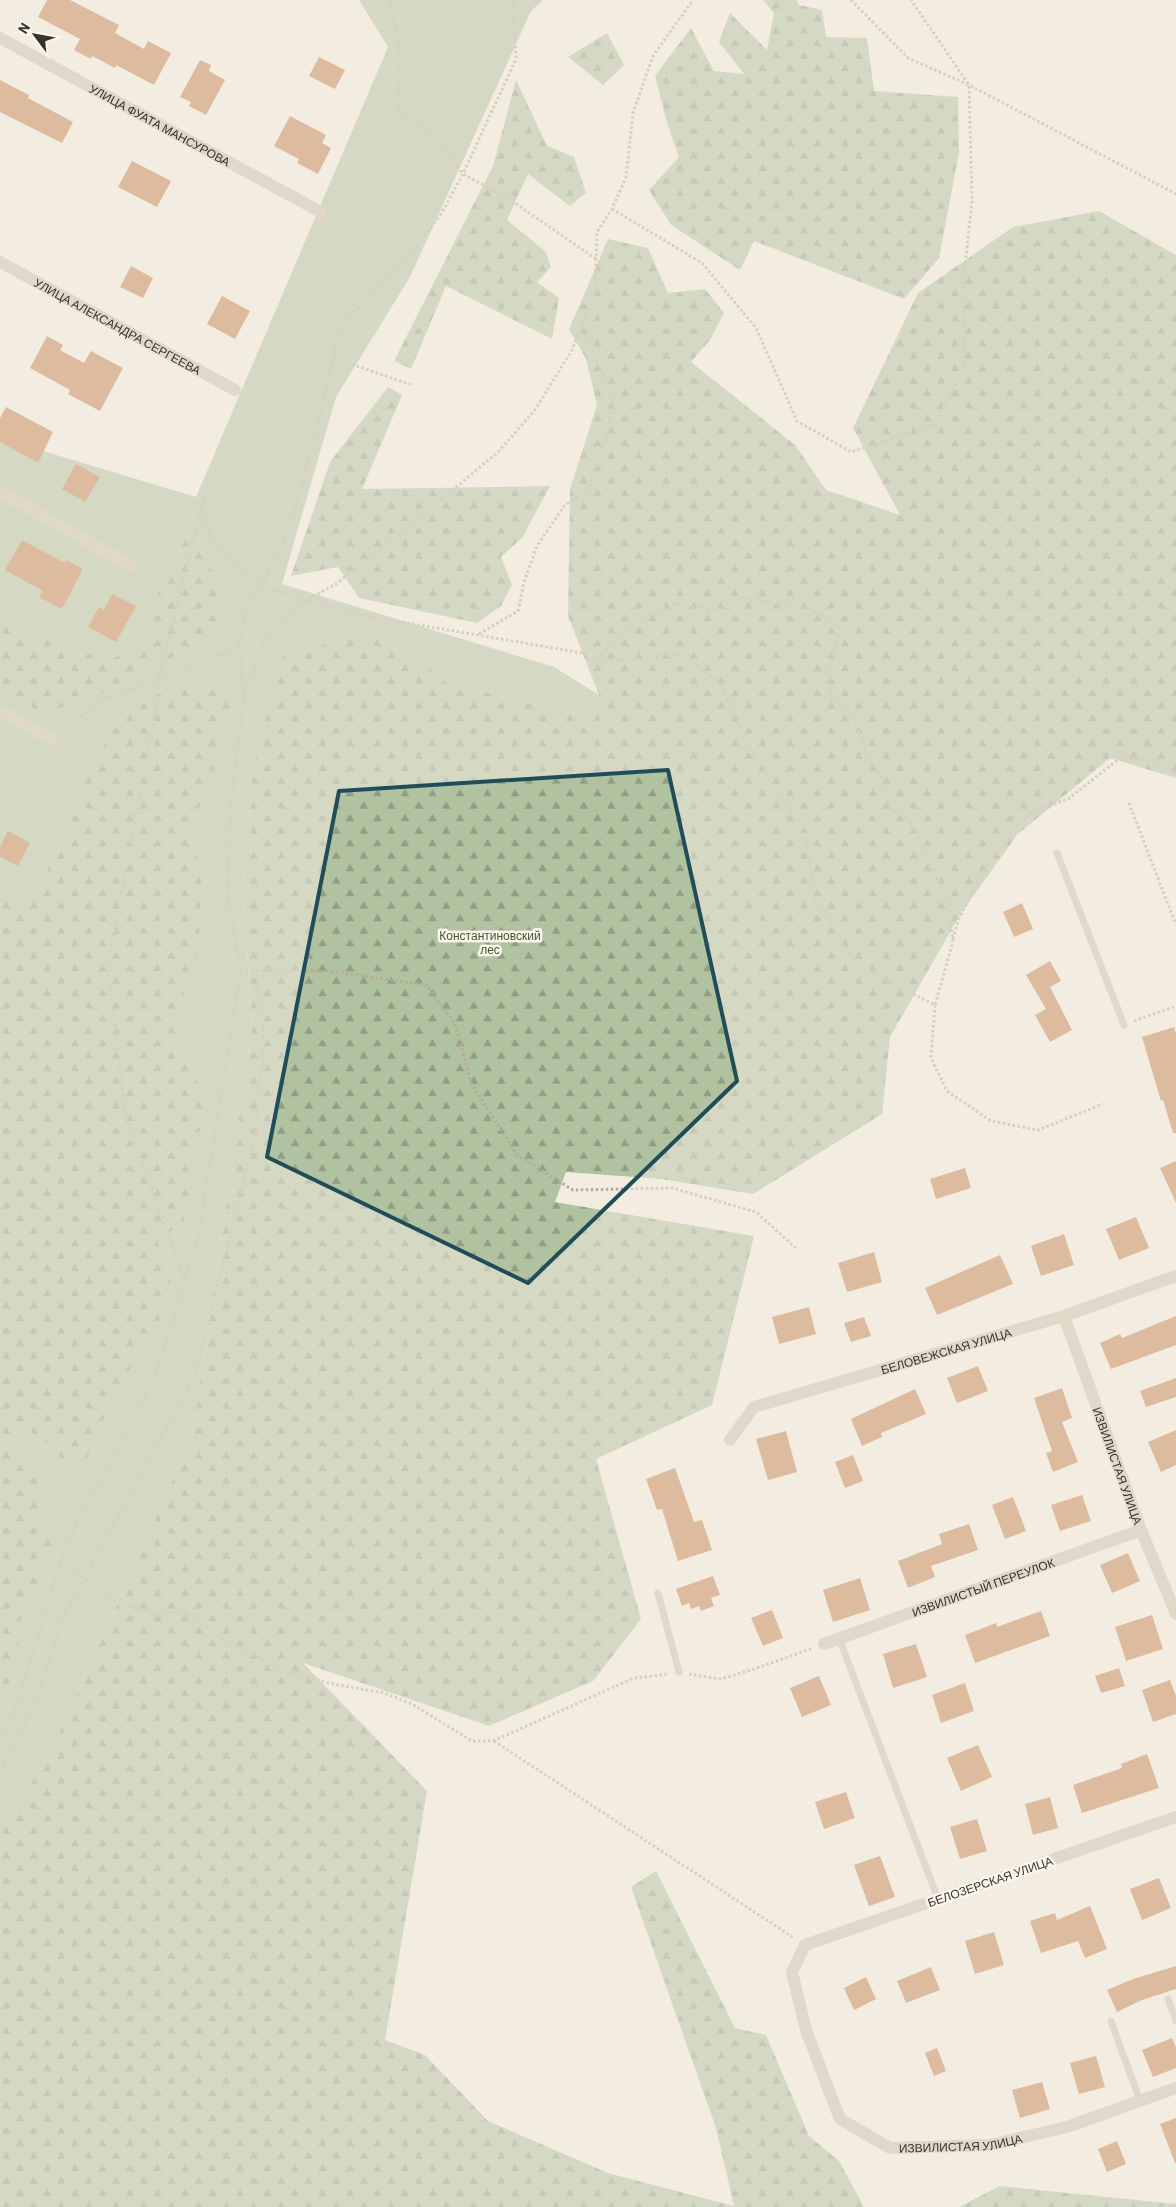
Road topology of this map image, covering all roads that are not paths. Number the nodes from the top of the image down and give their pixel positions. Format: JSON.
{"nodes":[{"id":1,"x":0,"y":38,"type":"edge"},
{"id":2,"x":321,"y":212,"type":"dead end"},
{"id":3,"x":0,"y":262,"type":"edge"},
{"id":4,"x":235,"y":390,"type":"dead end"},
{"id":5,"x":0,"y":492,"type":"edge"},
{"id":6,"x":130,"y":565,"type":"dead end"},
{"id":7,"x":0,"y":711,"type":"edge"},
{"id":8,"x":52,"y":739,"type":"road end"},
{"id":9,"x":1057,"y":852,"type":"dead end"},
{"id":10,"x":1124,"y":1025,"type":"road end"},
{"id":11,"x":1176,"y":1276,"type":"edge"},
{"id":12,"x":1064,"y":1316,"type":"junction"},
{"id":13,"x":730,"y":1440,"type":"dead end"},
{"id":14,"x":1141,"y":1530,"type":"junction"},
{"id":15,"x":658,"y":1593,"type":"dead end"},
{"id":16,"x":1176,"y":1614,"type":"edge"},
{"id":17,"x":839,"y":1638,"type":"junction"},
{"id":18,"x":824,"y":1644,"type":"road end"},
{"id":19,"x":679,"y":1672,"type":"road end"},
{"id":20,"x":1176,"y":1817,"type":"edge"},
{"id":21,"x":938,"y":1899,"type":"junction"},
{"id":22,"x":805,"y":1945,"type":"joint"},
{"id":23,"x":1168,"y":1999,"type":"dead end"},
{"id":24,"x":1112,"y":2021,"type":"dead end"},
{"id":25,"x":1176,"y":2021,"type":"edge"},
{"id":26,"x":1176,"y":2088,"type":"edge"},
{"id":27,"x":1140,"y":2101,"type":"junction"}],
"edges":[{"from":1,"to":2,"type":"street","name":"УЛИЦА ФУАТА МАНСУРОВА"},
{"from":3,"to":4,"type":"street","name":"УЛИЦА АЛЕКСАНДРА СЕРГЕЕВА"},
{"from":5,"to":6,"type":"street"},
{"from":7,"to":8,"type":"street"},
{"from":9,"to":10,"type":"lane"},
{"from":11,"to":12,"type":"street","name":"БЕЛОВЕЖСКАЯ УЛИЦА"},
{"from":12,"to":13,"type":"street","name":"БЕЛОВЕЖСКАЯ УЛИЦА"},
{"from":12,"to":14,"type":"street","name":"ИЗВИЛИСТАЯ УЛИЦА"},
{"from":14,"to":16,"type":"street","name":"ИЗВИЛИСТАЯ УЛИЦА"},
{"from":14,"to":17,"type":"street","name":"ИЗВИЛИСТЫЙ ПЕРЕУЛОК"},
{"from":15,"to":19,"type":"lane"},
{"from":17,"to":18,"type":"street","name":"ИЗВИЛИСТЫЙ ПЕРЕУЛОК"},
{"from":17,"to":21,"type":"lane"},
{"from":20,"to":21,"type":"street","name":"БЕЛОЗЕРСКАЯ УЛИЦА"},
{"from":21,"to":22,"type":"street","name":"БЕЛОЗЕРСКАЯ УЛИЦА"},
{"from":22,"to":27,"type":"street","name":"ИЗВИЛИСТАЯ УЛИЦА"},
{"from":23,"to":25,"type":"lane"},
{"from":24,"to":27,"type":"lane"},
{"from":26,"to":27,"type":"street","name":"ИЗВИЛИСТАЯ УЛИЦА"}]}
